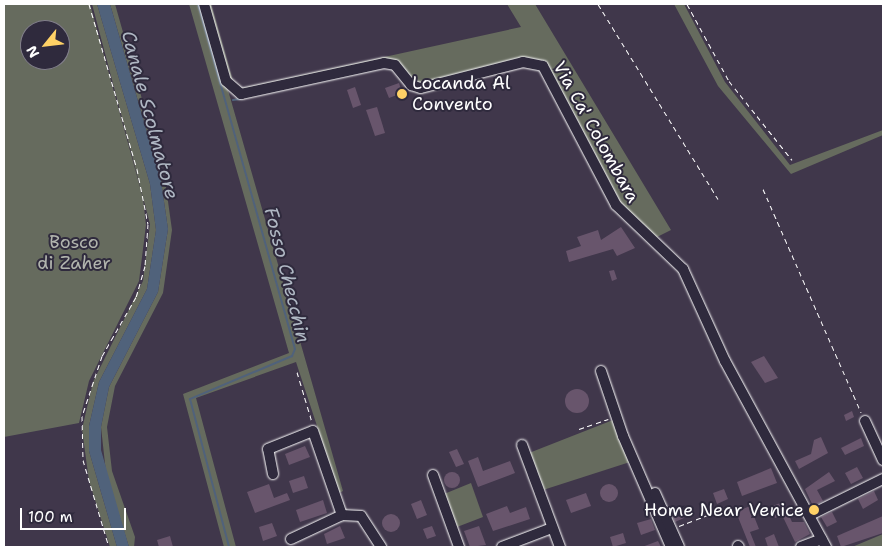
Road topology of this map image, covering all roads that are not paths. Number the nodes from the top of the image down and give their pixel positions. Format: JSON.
{"nodes":[{"id":1,"x":204,"y":4,"type":"edge"},
{"id":2,"x":601,"y":371,"type":"dead end"},
{"id":3,"x":865,"y":421,"type":"road end"},
{"id":4,"x":522,"y":445,"type":"dead end"},
{"id":5,"x":883,"y":460,"type":"edge"},
{"id":6,"x":273,"y":474,"type":"dead end"},
{"id":7,"x":433,"y":475,"type":"dead end"},
{"id":8,"x":883,"y":479,"type":"edge"},
{"id":9,"x":656,"y":493,"type":"dead end"},
{"id":10,"x":342,"y":515,"type":"junction"},
{"id":11,"x":810,"y":515,"type":"junction"},
{"id":12,"x":552,"y":528,"type":"junction"},
{"id":13,"x":291,"y":539,"type":"dead end"},
{"id":14,"x":824,"y":543,"type":"edge"},
{"id":15,"x":381,"y":547,"type":"edge"},
{"id":16,"x":459,"y":547,"type":"edge"},
{"id":17,"x":502,"y":547,"type":"edge"},
{"id":18,"x":560,"y":547,"type":"edge"},
{"id":19,"x":671,"y":547,"type":"edge"},
{"id":20,"x":679,"y":547,"type":"edge"},
{"id":21,"x":801,"y":547,"type":"edge"}],
"edges":[{"from":1,"to":11,"type":"street","name":"Via Ca' Colombara"},
{"from":2,"to":19,"type":"street"},
{"from":3,"to":5,"type":"street"},
{"from":4,"to":12,"type":"street"},
{"from":6,"to":10,"type":"street"},
{"from":7,"to":16,"type":"street"},
{"from":8,"to":11,"type":"street"},
{"from":9,"to":20,"type":"street"},
{"from":10,"to":13,"type":"street"},
{"from":10,"to":15,"type":"street"},
{"from":11,"to":14,"type":"street","name":"Via Ca' Colombara"},
{"from":12,"to":17,"type":"street"},
{"from":12,"to":18,"type":"street"},
{"from":14,"to":21,"type":"street"}]}
